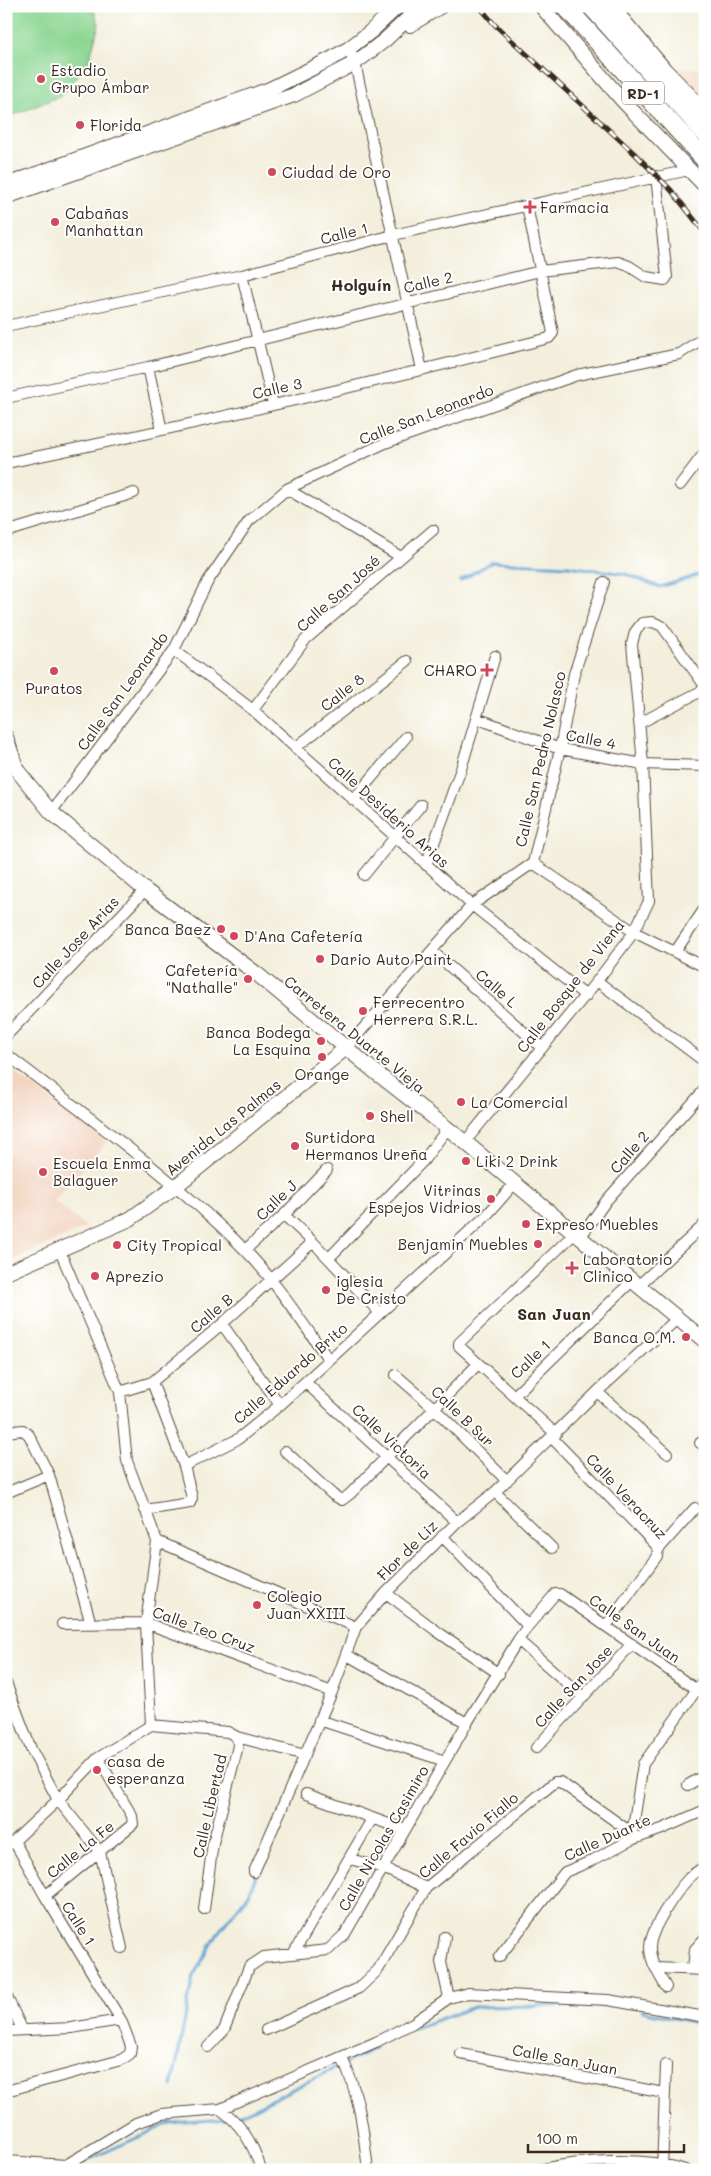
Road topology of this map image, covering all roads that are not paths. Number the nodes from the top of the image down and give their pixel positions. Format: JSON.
{"nodes":[{"id":1,"x":398,"y":6,"type":"edge"},
{"id":2,"x":421,"y":6,"type":"edge"},
{"id":3,"x":440,"y":6,"type":"edge"},
{"id":4,"x":541,"y":6,"type":"edge"},
{"id":5,"x":565,"y":6,"type":"edge"},
{"id":6,"x":599,"y":8,"type":"edge"},
{"id":7,"x":385,"y":40,"type":"junction"},
{"id":8,"x":348,"y":49,"type":"junction"},
{"id":9,"x":355,"y":63,"type":"junction"},
{"id":10,"x":705,"y":111,"type":"edge"},
{"id":11,"x":705,"y":133,"type":"edge"},
{"id":12,"x":705,"y":160,"type":"edge"},
{"id":13,"x":689,"y":170,"type":"junction"},
{"id":14,"x":656,"y":176,"type":"junction"},
{"id":15,"x":6,"y":185,"type":"edge"},
{"id":16,"x":705,"y":186,"type":"edge"},
{"id":17,"x":6,"y":198,"type":"edge"},
{"id":18,"x":527,"y":206,"type":"junction"},
{"id":19,"x":394,"y":235,"type":"junction"},
{"id":20,"x":540,"y":271,"type":"junction"},
{"id":21,"x":242,"y":275,"type":"junction"},
{"id":22,"x":407,"y":302,"type":"junction"},
{"id":23,"x":6,"y":326,"type":"edge"},
{"id":24,"x":705,"y":337,"type":"edge"},
{"id":25,"x":257,"y":340,"type":"junction"},
{"id":26,"x":148,"y":367,"type":"junction"},
{"id":27,"x":422,"y":370,"type":"junction"},
{"id":28,"x":6,"y":398,"type":"edge"},
{"id":29,"x":274,"y":404,"type":"junction"},
{"id":30,"x":162,"y":430,"type":"junction"},
{"id":31,"x":705,"y":452,"type":"edge"},
{"id":32,"x":6,"y":463,"type":"edge"},
{"id":33,"x":680,"y":485,"type":"dead end"},
{"id":34,"x":287,"y":490,"type":"junction"},
{"id":35,"x":134,"y":493,"type":"dead end"},
{"id":36,"x":433,"y":530,"type":"dead end"},
{"id":37,"x":6,"y":532,"type":"edge"},
{"id":38,"x":401,"y":557,"type":"junction"},
{"id":39,"x":604,"y":582,"type":"dead end"},
{"id":40,"x":174,"y":650,"type":"junction"},
{"id":41,"x":496,"y":656,"type":"dead end"},
{"id":42,"x":407,"y":661,"type":"dead end"},
{"id":43,"x":705,"y":688,"type":"edge"},
{"id":44,"x":253,"y":710,"type":"junction"},
{"id":45,"x":476,"y":718,"type":"junction"},
{"id":46,"x":640,"y":723,"type":"junction"},
{"id":47,"x":6,"y":737,"type":"edge"},
{"id":48,"x":406,"y":738,"type":"dead end"},
{"id":49,"x":295,"y":748,"type":"junction"},
{"id":50,"x":560,"y":749,"type":"junction"},
{"id":51,"x":643,"y":764,"type":"junction"},
{"id":52,"x":705,"y":766,"type":"edge"},
{"id":53,"x":352,"y":800,"type":"junction"},
{"id":54,"x":421,"y":805,"type":"dead end"},
{"id":55,"x":51,"y":812,"type":"junction"},
{"id":56,"x":395,"y":838,"type":"junction"},
{"id":57,"x":533,"y":863,"type":"junction"},
{"id":58,"x":426,"y":865,"type":"junction"},
{"id":59,"x":364,"y":875,"type":"dead end"},
{"id":60,"x":145,"y":890,"type":"junction"},
{"id":61,"x":472,"y":905,"type":"junction"},
{"id":62,"x":705,"y":908,"type":"edge"},
{"id":63,"x":634,"y":932,"type":"junction"},
{"id":64,"x":432,"y":951,"type":"junction"},
{"id":65,"x":675,"y":952,"type":"junction"},
{"id":66,"x":705,"y":967,"type":"edge"},
{"id":67,"x":597,"y":982,"type":"junction"},
{"id":68,"x":586,"y":996,"type":"junction"},
{"id":69,"x":6,"y":1036,"type":"edge"},
{"id":70,"x":541,"y":1047,"type":"junction"},
{"id":71,"x":346,"y":1048,"type":"junction"},
{"id":72,"x":6,"y":1054,"type":"edge"},
{"id":73,"x":705,"y":1062,"type":"edge"},
{"id":74,"x":705,"y":1089,"type":"edge"},
{"id":75,"x":447,"y":1129,"type":"junction"},
{"id":76,"x":464,"y":1142,"type":"junction"},
{"id":77,"x":327,"y":1170,"type":"dead end"},
{"id":78,"x":514,"y":1184,"type":"junction"},
{"id":79,"x":176,"y":1186,"type":"junction"},
{"id":80,"x":284,"y":1215,"type":"junction"},
{"id":81,"x":705,"y":1224,"type":"edge"},
{"id":82,"x":577,"y":1236,"type":"junction"},
{"id":83,"x":313,"y":1242,"type":"junction"},
{"id":84,"x":245,"y":1250,"type":"junction"},
{"id":85,"x":60,"y":1251,"type":"junction"},
{"id":86,"x":329,"y":1258,"type":"junction"},
{"id":87,"x":6,"y":1273,"type":"edge"},
{"id":88,"x":270,"y":1280,"type":"junction"},
{"id":89,"x":635,"y":1283,"type":"junction"},
{"id":90,"x":380,"y":1313,"type":"junction"},
{"id":91,"x":678,"y":1318,"type":"junction"},
{"id":92,"x":222,"y":1324,"type":"junction"},
{"id":93,"x":705,"y":1341,"type":"edge"},
{"id":94,"x":459,"y":1343,"type":"joint"},
{"id":95,"x":329,"y":1360,"type":"junction"},
{"id":96,"x":478,"y":1364,"type":"junction"},
{"id":97,"x":396,"y":1375,"type":"dead end"},
{"id":98,"x":152,"y":1382,"type":"junction"},
{"id":99,"x":305,"y":1382,"type":"junction"},
{"id":100,"x":120,"y":1392,"type":"junction"},
{"id":101,"x":597,"y":1392,"type":"junction"},
{"id":102,"x":514,"y":1396,"type":"junction"},
{"id":103,"x":280,"y":1405,"type":"junction"},
{"id":104,"x":434,"y":1408,"type":"junction"},
{"id":105,"x":6,"y":1432,"type":"edge"},
{"id":106,"x":554,"y":1436,"type":"junction"},
{"id":107,"x":285,"y":1451,"type":"dead end"},
{"id":108,"x":667,"y":1453,"type":"dead end"},
{"id":109,"x":387,"y":1456,"type":"junction"},
{"id":110,"x":184,"y":1466,"type":"junction"},
{"id":111,"x":49,"y":1475,"type":"junction"},
{"id":112,"x":507,"y":1481,"type":"junction"},
{"id":113,"x":495,"y":1492,"type":"junction"},
{"id":114,"x":6,"y":1493,"type":"edge"},
{"id":115,"x":695,"y":1508,"type":"dead end"},
{"id":116,"x":145,"y":1510,"type":"junction"},
{"id":117,"x":457,"y":1522,"type":"junction"},
{"id":118,"x":442,"y":1536,"type":"junction"},
{"id":119,"x":157,"y":1541,"type":"junction"},
{"id":120,"x":552,"y":1548,"type":"dead end"},
{"id":121,"x":658,"y":1550,"type":"junction"},
{"id":122,"x":386,"y":1592,"type":"junction"},
{"id":123,"x":555,"y":1594,"type":"joint"},
{"id":124,"x":146,"y":1622,"type":"junction"},
{"id":125,"x":62,"y":1624,"type":"dead end"},
{"id":126,"x":91,"y":1624,"type":"junction"},
{"id":127,"x":528,"y":1626,"type":"junction"},
{"id":128,"x":606,"y":1626,"type":"junction"},
{"id":129,"x":356,"y":1627,"type":"junction"},
{"id":130,"x":518,"y":1640,"type":"junction"},
{"id":131,"x":632,"y":1644,"type":"junction"},
{"id":132,"x":347,"y":1655,"type":"junction"},
{"id":133,"x":499,"y":1674,"type":"junction"},
{"id":134,"x":6,"y":1683,"type":"edge"},
{"id":135,"x":702,"y":1684,"type":"edge"},
{"id":136,"x":332,"y":1692,"type":"junction"},
{"id":137,"x":583,"y":1697,"type":"junction"},
{"id":138,"x":319,"y":1720,"type":"junction"},
{"id":139,"x":467,"y":1723,"type":"junction"},
{"id":140,"x":151,"y":1724,"type":"junction"},
{"id":141,"x":237,"y":1737,"type":"junction"},
{"id":142,"x":536,"y":1748,"type":"dead end"},
{"id":143,"x":305,"y":1755,"type":"junction"},
{"id":144,"x":98,"y":1758,"type":"junction"},
{"id":145,"x":445,"y":1761,"type":"junction"},
{"id":146,"x":705,"y":1775,"type":"edge"},
{"id":147,"x":688,"y":1785,"type":"dead end"},
{"id":148,"x":306,"y":1794,"type":"dead end"},
{"id":149,"x":58,"y":1800,"type":"junction"},
{"id":150,"x":705,"y":1810,"type":"edge"},
{"id":151,"x":372,"y":1819,"type":"junction"},
{"id":152,"x":405,"y":1830,"type":"junction"},
{"id":153,"x":631,"y":1840,"type":"junction"},
{"id":154,"x":10,"y":1844,"type":"edge"},
{"id":155,"x":100,"y":1852,"type":"junction"},
{"id":156,"x":350,"y":1858,"type":"junction"},
{"id":157,"x":705,"y":1866,"type":"edge"},
{"id":158,"x":383,"y":1868,"type":"junction"},
{"id":159,"x":254,"y":1872,"type":"dead end"},
{"id":160,"x":426,"y":1888,"type":"junction"},
{"id":161,"x":45,"y":1896,"type":"junction"},
{"id":162,"x":204,"y":1909,"type":"dead end"},
{"id":163,"x":445,"y":1937,"type":"dead end"},
{"id":164,"x":705,"y":1938,"type":"edge"},
{"id":165,"x":122,"y":1948,"type":"dead end"},
{"id":166,"x":293,"y":1954,"type":"junction"},
{"id":167,"x":499,"y":1957,"type":"dead end"},
{"id":168,"x":656,"y":1968,"type":"junction"},
{"id":169,"x":693,"y":1969,"type":"junction"},
{"id":170,"x":705,"y":1970,"type":"edge"},
{"id":171,"x":666,"y":1987,"type":"dead end"},
{"id":172,"x":6,"y":1995,"type":"edge"},
{"id":173,"x":449,"y":1998,"type":"junction"},
{"id":174,"x":705,"y":2017,"type":"edge"},
{"id":175,"x":121,"y":2020,"type":"junction"},
{"id":176,"x":22,"y":2029,"type":"junction"},
{"id":177,"x":266,"y":2030,"type":"dead end"},
{"id":178,"x":6,"y":2031,"type":"edge"},
{"id":179,"x":208,"y":2046,"type":"dead end"},
{"id":180,"x":460,"y":2054,"type":"dead end"},
{"id":181,"x":342,"y":2058,"type":"junction"},
{"id":182,"x":666,"y":2065,"type":"dead end"},
{"id":183,"x":6,"y":2091,"type":"edge"},
{"id":184,"x":664,"y":2093,"type":"junction"},
{"id":185,"x":220,"y":2109,"type":"junction"},
{"id":186,"x":6,"y":2161,"type":"edge"},
{"id":187,"x":662,"y":2167,"type":"edge"},
{"id":188,"x":261,"y":2170,"type":"edge"},
{"id":189,"x":368,"y":2170,"type":"edge"},
{"id":190,"x":537,"y":2170,"type":"edge"},
{"id":191,"x":686,"y":2170,"type":"edge"}],
"edges":[{"from":1,"to":8,"type":"main road"},
{"from":2,"to":7,"type":"main road"},
{"from":3,"to":7,"type":"main road"},
{"from":4,"to":13,"type":"main road"},
{"from":5,"to":12,"type":"highway","number":"RD-1"},
{"from":6,"to":10,"type":"main road"},
{"from":6,"to":11,"type":"highway","number":"RD-1"},
{"from":7,"to":9,"type":"main road"},
{"from":8,"to":9,"type":"street"},
{"from":8,"to":15,"type":"main road"},
{"from":9,"to":17,"type":"main road"},
{"from":9,"to":19,"type":"street"},
{"from":13,"to":14,"type":"street","name":"Calle 1"},
{"from":13,"to":16,"type":"main road"},
{"from":14,"to":18,"type":"street","name":"Calle 1"},
{"from":14,"to":20,"type":"street","name":"Calle 2"},
{"from":18,"to":19,"type":"street","name":"Calle 1"},
{"from":18,"to":20,"type":"street"},
{"from":19,"to":21,"type":"street","name":"Calle 1"},
{"from":19,"to":22,"type":"street"},
{"from":20,"to":22,"type":"street","name":"Calle 2"},
{"from":20,"to":27,"type":"street","name":"Calle 3"},
{"from":21,"to":23,"type":"street","name":"Calle 1"},
{"from":21,"to":25,"type":"street"},
{"from":22,"to":25,"type":"street","name":"Calle 2"},
{"from":22,"to":27,"type":"street"},
{"from":24,"to":34,"type":"street","name":"Calle San Leonardo"},
{"from":25,"to":26,"type":"street","name":"Calle 2"},
{"from":25,"to":29,"type":"street"},
{"from":26,"to":28,"type":"street","name":"Calle 2"},
{"from":26,"to":30,"type":"street"},
{"from":27,"to":29,"type":"street","name":"Calle 3"},
{"from":29,"to":30,"type":"street","name":"Calle 3"},
{"from":30,"to":32,"type":"street","name":"Calle 3"},
{"from":31,"to":33,"type":"street"},
{"from":34,"to":38,"type":"street"},
{"from":34,"to":40,"type":"street","name":"Calle San Leonardo"},
{"from":35,"to":37,"type":"street"},
{"from":36,"to":38,"type":"street","name":"Calle San José"},
{"from":38,"to":44,"type":"street","name":"Calle San José"},
{"from":39,"to":50,"type":"street","name":"Calle San Pedro Nolasco"},
{"from":40,"to":44,"type":"street","name":"Calle Desiderio Arias"},
{"from":40,"to":55,"type":"street","name":"Calle San Leonardo"},
{"from":41,"to":45,"type":"street"},
{"from":42,"to":49,"type":"street","name":"Calle 8"},
{"from":43,"to":46,"type":"street"},
{"from":43,"to":46,"type":"street","name":"Calle Bosque de Viena"},
{"from":44,"to":49,"type":"street","name":"Calle Desiderio Arias"},
{"from":45,"to":50,"type":"street","name":"Calle 4"},
{"from":45,"to":58,"type":"street"},
{"from":46,"to":51,"type":"street","name":"Calle Bosque de Viena"},
{"from":47,"to":55,"type":"main road","name":"Carretera Duarte Vieja"},
{"from":48,"to":53,"type":"street"},
{"from":49,"to":53,"type":"street","name":"Calle Desiderio Arias"},
{"from":50,"to":51,"type":"street","name":"Calle 4"},
{"from":50,"to":57,"type":"street","name":"Calle San Pedro Nolasco"},
{"from":51,"to":52,"type":"street","name":"Calle 4"},
{"from":51,"to":63,"type":"street","name":"Calle Bosque de Viena"},
{"from":53,"to":56,"type":"street","name":"Calle Desiderio Arias"},
{"from":54,"to":56,"type":"street"},
{"from":55,"to":60,"type":"main road","name":"Carretera Duarte Vieja"},
{"from":56,"to":58,"type":"street","name":"Calle Desiderio Arias"},
{"from":56,"to":59,"type":"street"},
{"from":57,"to":61,"type":"street","name":"Calle San Pedro Nolasco"},
{"from":57,"to":63,"type":"street"},
{"from":58,"to":61,"type":"street","name":"Calle Desiderio Arias"},
{"from":60,"to":69,"type":"street","name":"Calle Jose Arias"},
{"from":60,"to":71,"type":"main road","name":"Carretera Duarte Vieja"},
{"from":61,"to":64,"type":"street","name":"Calle San Pedro Nolasco"},
{"from":61,"to":68,"type":"street","name":"Calle Desiderio Arias"},
{"from":62,"to":65,"type":"street"},
{"from":63,"to":65,"type":"street"},
{"from":63,"to":67,"type":"street","name":"Calle Bosque de Viena"},
{"from":64,"to":70,"type":"street","name":"Calle L"},
{"from":64,"to":71,"type":"street","name":"Calle San Pedro Nolasco"},
{"from":65,"to":66,"type":"street"},
{"from":67,"to":68,"type":"street","name":"Calle Bosque de Viena"},
{"from":67,"to":73,"type":"street"},
{"from":68,"to":70,"type":"street","name":"Calle Bosque de Viena"},
{"from":70,"to":76,"type":"street","name":"Calle Bosque de Viena"},
{"from":71,"to":75,"type":"main road","name":"Carretera Duarte Vieja"},
{"from":71,"to":79,"type":"main road","name":"Avenida Las Palmas"},
{"from":72,"to":79,"type":"street"},
{"from":74,"to":82,"type":"street","name":"Calle 2"},
{"from":75,"to":76,"type":"main road","name":"Carretera Duarte Vieja"},
{"from":75,"to":86,"type":"street"},
{"from":76,"to":78,"type":"main road","name":"Carretera Duarte Vieja"},
{"from":77,"to":80,"type":"street","name":"Calle J"},
{"from":78,"to":82,"type":"main road","name":"Carretera Duarte Vieja"},
{"from":78,"to":90,"type":"street","name":"Calle Eduardo Brito"},
{"from":79,"to":84,"type":"street"},
{"from":79,"to":85,"type":"main road","name":"Avenida Las Palmas"},
{"from":80,"to":83,"type":"street"},
{"from":80,"to":84,"type":"street","name":"Calle J"},
{"from":81,"to":89,"type":"street","name":"Calle 1"},
{"from":82,"to":89,"type":"main road","name":"Carretera Duarte Vieja"},
{"from":82,"to":94,"type":"street","name":"Calle 2"},
{"from":83,"to":86,"type":"street"},
{"from":83,"to":88,"type":"street","name":"Calle B"},
{"from":84,"to":88,"type":"street"},
{"from":85,"to":87,"type":"main road","name":"Avenida Las Palmas"},
{"from":85,"to":100,"type":"street"},
{"from":86,"to":90,"type":"street"},
{"from":88,"to":92,"type":"street","name":"Calle B"},
{"from":88,"to":95,"type":"street"},
{"from":89,"to":91,"type":"main road","name":"Carretera Duarte Vieja"},
{"from":89,"to":102,"type":"street","name":"Calle 1"},
{"from":90,"to":95,"type":"street","name":"Calle Eduardo Brito"},
{"from":91,"to":93,"type":"main road","name":"Carretera Duarte Vieja"},
{"from":91,"to":101,"type":"street","name":"Flor de Liz"},
{"from":92,"to":98,"type":"street","name":"Calle B"},
{"from":92,"to":103,"type":"street"},
{"from":94,"to":96,"type":"street","name":"Calle Veracruz"},
{"from":95,"to":99,"type":"street","name":"Calle Eduardo Brito"},
{"from":96,"to":102,"type":"street","name":"Calle Veracruz"},
{"from":96,"to":104,"type":"street"},
{"from":97,"to":104,"type":"street","name":"Calle B Sur"},
{"from":98,"to":100,"type":"street","name":"Calle B"},
{"from":98,"to":110,"type":"street"},
{"from":99,"to":103,"type":"street","name":"Calle Eduardo Brito"},
{"from":99,"to":109,"type":"street","name":"Calle Victoria"},
{"from":100,"to":116,"type":"street"},
{"from":101,"to":106,"type":"street","name":"Flor de Liz"},
{"from":101,"to":108,"type":"street"},
{"from":102,"to":106,"type":"street","name":"Calle Veracruz"},
{"from":103,"to":110,"type":"street","name":"Calle Eduardo Brito"},
{"from":104,"to":109,"type":"street"},
{"from":104,"to":112,"type":"street","name":"Calle B Sur"},
{"from":105,"to":111,"type":"street"},
{"from":106,"to":112,"type":"street","name":"Flor de Liz"},
{"from":106,"to":121,"type":"street","name":"Calle Veracruz"},
{"from":107,"to":109,"type":"street"},
{"from":109,"to":117,"type":"street","name":"Calle Victoria"},
{"from":110,"to":116,"type":"street"},
{"from":111,"to":114,"type":"street"},
{"from":111,"to":126,"type":"street"},
{"from":112,"to":113,"type":"street","name":"Flor de Liz"},
{"from":113,"to":117,"type":"street","name":"Flor de Liz"},
{"from":113,"to":120,"type":"street"},
{"from":115,"to":121,"type":"street"},
{"from":116,"to":119,"type":"street"},
{"from":117,"to":118,"type":"street","name":"Flor de Liz"},
{"from":118,"to":122,"type":"street","name":"Flor de Liz"},
{"from":118,"to":127,"type":"street"},
{"from":119,"to":124,"type":"street"},
{"from":119,"to":129,"type":"street"},
{"from":121,"to":128,"type":"street","name":"Calle Veracruz"},
{"from":122,"to":129,"type":"street","name":"Flor de Liz"},
{"from":122,"to":133,"type":"street"},
{"from":123,"to":127,"type":"street","name":"Calle Nicolas Casimiro"},
{"from":123,"to":128,"type":"street","name":"Calle San Juan"},
{"from":124,"to":126,"type":"street","name":"Calle Teo Cruz"},
{"from":124,"to":136,"type":"street","name":"Calle Teo Cruz"},
{"from":124,"to":140,"type":"street"},
{"from":125,"to":126,"type":"street","name":"Calle Teo Cruz"},
{"from":127,"to":130,"type":"street","name":"Calle Nicolas Casimiro"},
{"from":128,"to":131,"type":"street","name":"Calle San Juan"},
{"from":129,"to":132,"type":"street","name":"Flor de Liz"},
{"from":130,"to":133,"type":"street","name":"Calle Nicolas Casimiro"},
{"from":130,"to":137,"type":"street"},
{"from":131,"to":135,"type":"street","name":"Calle San Juan"},
{"from":131,"to":137,"type":"street","name":"Calle San Jose"},
{"from":132,"to":136,"type":"street","name":"Flor de Liz"},
{"from":132,"to":139,"type":"street"},
{"from":133,"to":139,"type":"street","name":"Calle Nicolas Casimiro"},
{"from":134,"to":149,"type":"street"},
{"from":135,"to":153,"type":"street"},
{"from":136,"to":138,"type":"street","name":"Flor de Liz"},
{"from":137,"to":142,"type":"street","name":"Calle San Jose"},
{"from":138,"to":143,"type":"street","name":"Flor de Liz"},
{"from":138,"to":145,"type":"street"},
{"from":139,"to":145,"type":"street","name":"Calle Nicolas Casimiro"},
{"from":140,"to":141,"type":"street","name":"Calle Libertad"},
{"from":140,"to":144,"type":"street"},
{"from":141,"to":143,"type":"street"},
{"from":141,"to":162,"type":"street","name":"Calle Libertad"},
{"from":143,"to":159,"type":"street","name":"Flor de Liz"},
{"from":144,"to":149,"type":"street"},
{"from":144,"to":155,"type":"street","name":"Calle La Fe"},
{"from":145,"to":152,"type":"street","name":"Calle Nicolas Casimiro"},
{"from":146,"to":147,"type":"street"},
{"from":148,"to":151,"type":"street"},
{"from":149,"to":154,"type":"street"},
{"from":149,"to":155,"type":"street"},
{"from":150,"to":153,"type":"street","name":"Calle Duarte"},
{"from":151,"to":152,"type":"street"},
{"from":151,"to":156,"type":"street"},
{"from":152,"to":158,"type":"street","name":"Calle Nicolas Casimiro"},
{"from":153,"to":160,"type":"street","name":"Calle Favio Fiallo"},
{"from":153,"to":167,"type":"street","name":"Calle Duarte"},
{"from":154,"to":161,"type":"street","name":"Calle 1"},
{"from":155,"to":161,"type":"street","name":"Calle La Fe"},
{"from":155,"to":165,"type":"street"},
{"from":156,"to":158,"type":"street"},
{"from":156,"to":166,"type":"street"},
{"from":157,"to":168,"type":"street"},
{"from":158,"to":160,"type":"street"},
{"from":158,"to":166,"type":"street","name":"Calle Nicolas Casimiro"},
{"from":160,"to":177,"type":"street","name":"Calle Favio Fiallo"},
{"from":161,"to":175,"type":"street","name":"Calle 1"},
{"from":163,"to":173,"type":"street"},
{"from":164,"to":169,"type":"street"},
{"from":166,"to":179,"type":"street","name":"Calle Nicolas Casimiro"},
{"from":168,"to":169,"type":"street"},
{"from":168,"to":171,"type":"street"},
{"from":169,"to":170,"type":"street"},
{"from":172,"to":176,"type":"street"},
{"from":173,"to":174,"type":"street"},
{"from":173,"to":181,"type":"street"},
{"from":175,"to":176,"type":"street"},
{"from":175,"to":183,"type":"street","name":"Calle 1"},
{"from":176,"to":178,"type":"street"},
{"from":180,"to":184,"type":"street","name":"Calle San Juan"},
{"from":181,"to":185,"type":"street"},
{"from":181,"to":189,"type":"street"},
{"from":182,"to":184,"type":"street"},
{"from":184,"to":187,"type":"street"},
{"from":185,"to":186,"type":"street"},
{"from":185,"to":188,"type":"street"},
{"from":187,"to":190,"type":"street"},
{"from":187,"to":191,"type":"street"}]}
